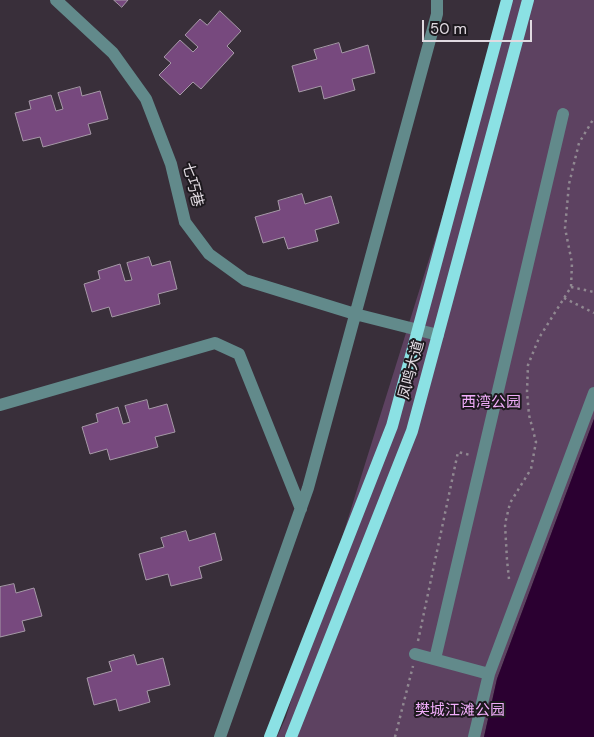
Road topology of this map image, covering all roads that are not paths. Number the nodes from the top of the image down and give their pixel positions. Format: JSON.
{"nodes":[{"id":1,"x":56,"y":0,"type":"edge"},
{"id":2,"x":438,"y":0,"type":"edge"},
{"id":3,"x":507,"y":0,"type":"edge"},
{"id":4,"x":528,"y":0,"type":"edge"},
{"id":5,"x":563,"y":114,"type":"dead end"},
{"id":6,"x":355,"y":314,"type":"junction"},
{"id":7,"x":418,"y":330,"type":"junction"},
{"id":8,"x":438,"y":335,"type":"junction"},
{"id":9,"x":594,"y":393,"type":"edge"},
{"id":10,"x":0,"y":405,"type":"edge"},
{"id":11,"x":301,"y":509,"type":"junction"},
{"id":12,"x":415,"y":654,"type":"road end"},
{"id":13,"x":435,"y":658,"type":"junction"},
{"id":14,"x":489,"y":674,"type":"junction"},
{"id":15,"x":220,"y":737,"type":"edge"},
{"id":16,"x":270,"y":737,"type":"edge"},
{"id":17,"x":291,"y":737,"type":"edge"},
{"id":18,"x":474,"y":737,"type":"edge"}],
"edges":[{"from":1,"to":6,"type":"street","name":"七巧巷"},
{"from":2,"to":6,"type":"street"},
{"from":3,"to":7,"type":"main road","name":"凤鸣大道"},
{"from":4,"to":8,"type":"main road","name":"凤鸣大道"},
{"from":5,"to":13,"type":"street"},
{"from":6,"to":7,"type":"street","name":"七巧巷"},
{"from":6,"to":11,"type":"street"},
{"from":7,"to":8,"type":"street","name":"七巧巷"},
{"from":7,"to":16,"type":"main road","name":"凤鸣大道"},
{"from":8,"to":17,"type":"main road","name":"凤鸣大道"},
{"from":9,"to":14,"type":"street"},
{"from":10,"to":11,"type":"street"},
{"from":11,"to":15,"type":"street"},
{"from":12,"to":13,"type":"street"},
{"from":13,"to":14,"type":"street"},
{"from":14,"to":18,"type":"street"}]}
